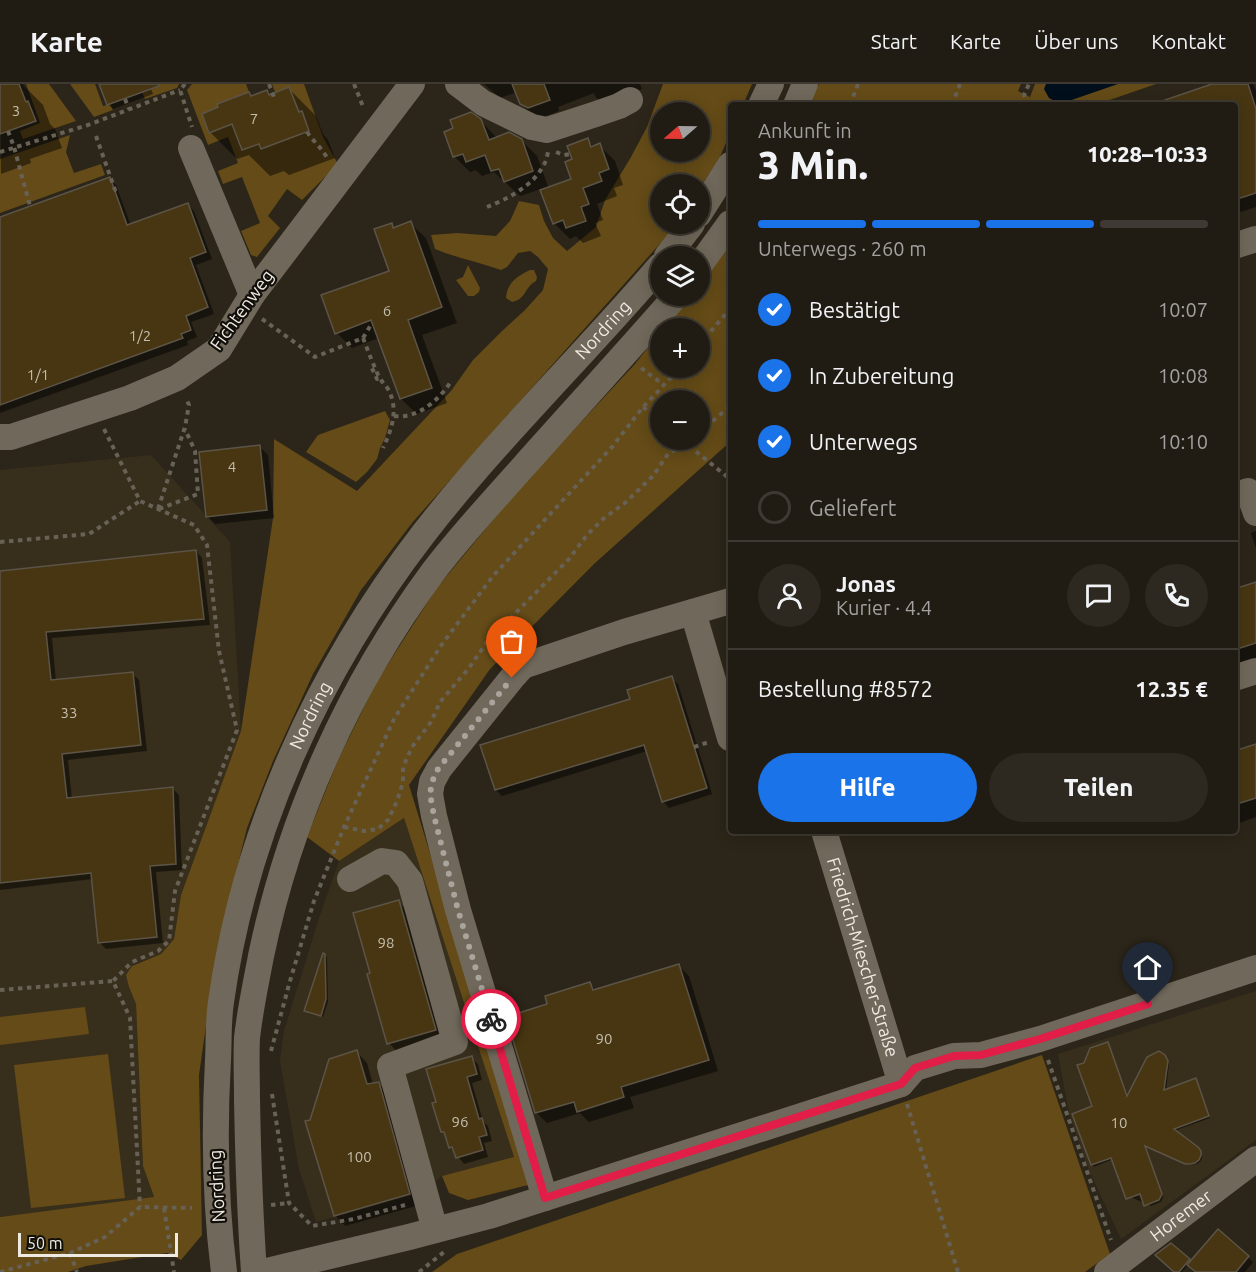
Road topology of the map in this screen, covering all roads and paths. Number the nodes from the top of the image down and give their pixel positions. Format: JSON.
{"nodes":[{"id":1,"x":185,"y":84,"type":"edge"},
{"id":2,"x":269,"y":84,"type":"edge"},
{"id":3,"x":412,"y":84,"type":"edge"},
{"id":4,"x":458,"y":84,"type":"edge"},
{"id":5,"x":771,"y":84,"type":"edge"},
{"id":6,"x":805,"y":84,"type":"edge"},
{"id":7,"x":858,"y":84,"type":"edge"},
{"id":8,"x":960,"y":84,"type":"edge"},
{"id":9,"x":1029,"y":84,"type":"edge"},
{"id":10,"x":180,"y":90,"type":"junction"},
{"id":11,"x":125,"y":99,"type":"dead end"},
{"id":12,"x":275,"y":100,"type":"dead end"},
{"id":13,"x":630,"y":100,"type":"dead end"},
{"id":14,"x":762,"y":102,"type":"edge"},
{"id":15,"x":797,"y":102,"type":"edge"},
{"id":16,"x":851,"y":102,"type":"edge"},
{"id":17,"x":953,"y":102,"type":"edge"},
{"id":18,"x":1028,"y":102,"type":"edge"},
{"id":19,"x":129,"y":110,"type":"junction"},
{"id":20,"x":8,"y":131,"type":"dead end"},
{"id":21,"x":307,"y":132,"type":"dead end"},
{"id":22,"x":96,"y":136,"type":"dead end"},
{"id":23,"x":14,"y":147,"type":"junction"},
{"id":24,"x":550,"y":147,"type":"dead end"},
{"id":25,"x":191,"y":148,"type":"joint"},
{"id":26,"x":0,"y":152,"type":"edge"},
{"id":27,"x":557,"y":153,"type":"dead end"},
{"id":28,"x":570,"y":153,"type":"dead end"},
{"id":29,"x":728,"y":168,"type":"edge"},
{"id":30,"x":335,"y":187,"type":"junction"},
{"id":31,"x":114,"y":190,"type":"dead end"},
{"id":32,"x":710,"y":197,"type":"edge"},
{"id":33,"x":30,"y":206,"type":"dead end"},
{"id":34,"x":487,"y":207,"type":"dead end"},
{"id":35,"x":728,"y":226,"type":"edge"},
{"id":36,"x":684,"y":234,"type":"edge"},
{"id":37,"x":1256,"y":239,"type":"edge"},
{"id":38,"x":1238,"y":245,"type":"edge"},
{"id":39,"x":675,"y":246,"type":"edge"},
{"id":40,"x":710,"y":251,"type":"edge"},
{"id":41,"x":650,"y":278,"type":"edge"},
{"id":42,"x":248,"y":300,"type":"junction"},
{"id":43,"x":667,"y":306,"type":"edge"},
{"id":44,"x":728,"y":311,"type":"edge"},
{"id":45,"x":372,"y":323,"type":"dead end"},
{"id":46,"x":710,"y":332,"type":"edge"},
{"id":47,"x":363,"y":338,"type":"junction"},
{"id":48,"x":635,"y":364,"type":"dead end"},
{"id":49,"x":371,"y":371,"type":"dead end"},
{"id":50,"x":177,"y":378,"type":"junction"},
{"id":51,"x":380,"y":378,"type":"junction"},
{"id":52,"x":450,"y":383,"type":"dead end"},
{"id":53,"x":664,"y":385,"type":"dead end"},
{"id":54,"x":643,"y":407,"type":"dead end"},
{"id":55,"x":728,"y":408,"type":"edge"},
{"id":56,"x":95,"y":411,"type":"junction"},
{"id":57,"x":650,"y":413,"type":"edge"},
{"id":58,"x":394,"y":416,"type":"junction"},
{"id":59,"x":710,"y":423,"type":"edge"},
{"id":60,"x":185,"y":427,"type":"junction"},
{"id":61,"x":0,"y":437,"type":"edge"},
{"id":62,"x":383,"y":448,"type":"dead end"},
{"id":63,"x":674,"y":450,"type":"edge"},
{"id":64,"x":699,"y":450,"type":"edge"},
{"id":65,"x":728,"y":477,"type":"edge"},
{"id":66,"x":1238,"y":495,"type":"edge"},
{"id":67,"x":140,"y":501,"type":"junction"},
{"id":68,"x":158,"y":509,"type":"junction"},
{"id":69,"x":1256,"y":513,"type":"edge"},
{"id":70,"x":0,"y":542,"type":"edge"},
{"id":71,"x":728,"y":602,"type":"edge"},
{"id":72,"x":693,"y":612,"type":"junction"},
{"id":73,"x":1256,"y":671,"type":"edge"},
{"id":74,"x":1238,"y":677,"type":"edge"},
{"id":75,"x":728,"y":731,"type":"edge"},
{"id":76,"x":345,"y":827,"type":"dead end"},
{"id":77,"x":825,"y":834,"type":"edge"},
{"id":78,"x":350,"y":879,"type":"dead end"},
{"id":79,"x":1256,"y":968,"type":"edge"},
{"id":80,"x":113,"y":981,"type":"junction"},
{"id":81,"x":0,"y":990,"type":"edge"},
{"id":82,"x":1040,"y":1039,"type":"junction"},
{"id":83,"x":901,"y":1084,"type":"junction"},
{"id":84,"x":1256,"y":1159,"type":"edge"},
{"id":85,"x":545,"y":1198,"type":"junction"},
{"id":86,"x":427,"y":1200,"type":"junction"},
{"id":87,"x":270,"y":1206,"type":"dead end"},
{"id":88,"x":140,"y":1207,"type":"junction"},
{"id":89,"x":164,"y":1208,"type":"junction"},
{"id":90,"x":192,"y":1208,"type":"dead end"},
{"id":91,"x":435,"y":1230,"type":"junction"},
{"id":92,"x":70,"y":1253,"type":"junction"},
{"id":93,"x":1113,"y":1268,"type":"edge"},
{"id":94,"x":0,"y":1272,"type":"edge"},
{"id":95,"x":77,"y":1272,"type":"edge"},
{"id":96,"x":174,"y":1272,"type":"edge"},
{"id":97,"x":224,"y":1272,"type":"edge"},
{"id":98,"x":254,"y":1272,"type":"edge"},
{"id":99,"x":263,"y":1272,"type":"edge"},
{"id":100,"x":958,"y":1272,"type":"edge"}],
"edges":[{"from":1,"to":10,"type":"path"},
{"from":2,"to":12,"type":"path"},
{"from":3,"to":30,"type":"street","name":"Fichtenweg"},
{"from":4,"to":13,"type":"street"},
{"from":5,"to":14,"type":"street"},
{"from":6,"to":15,"type":"street"},
{"from":7,"to":16,"type":"path"},
{"from":8,"to":17,"type":"path"},
{"from":9,"to":18,"type":"path"},
{"from":10,"to":19,"type":"path"},
{"from":10,"to":25,"type":"path"},
{"from":11,"to":19,"type":"path"},
{"from":19,"to":23,"type":"path"},
{"from":20,"to":23,"type":"path"},
{"from":21,"to":30,"type":"path"},
{"from":22,"to":31,"type":"path"},
{"from":23,"to":26,"type":"path"},
{"from":23,"to":33,"type":"path"},
{"from":24,"to":34,"type":"path"},
{"from":25,"to":42,"type":"street"},
{"from":27,"to":28,"type":"path"},
{"from":29,"to":32,"type":"street"},
{"from":30,"to":42,"type":"street","name":"Fichtenweg"},
{"from":35,"to":40,"type":"street"},
{"from":36,"to":39,"type":"street"},
{"from":37,"to":38,"type":"street"},
{"from":41,"to":97,"type":"street","name":"Nordring"},
{"from":42,"to":47,"type":"path"},
{"from":42,"to":50,"type":"street","name":"Fichtenweg"},
{"from":43,"to":98,"type":"street","name":"Nordring"},
{"from":44,"to":46,"type":"path"},
{"from":45,"to":47,"type":"path"},
{"from":47,"to":51,"type":"path"},
{"from":48,"to":53,"type":"path"},
{"from":49,"to":51,"type":"path"},
{"from":50,"to":56,"type":"street","name":"Fichtenweg"},
{"from":50,"to":60,"type":"path"},
{"from":51,"to":58,"type":"path"},
{"from":52,"to":58,"type":"path"},
{"from":54,"to":57,"type":"path"},
{"from":55,"to":59,"type":"path"},
{"from":56,"to":61,"type":"street","name":"Fichtenweg"},
{"from":56,"to":67,"type":"path"},
{"from":58,"to":62,"type":"path"},
{"from":60,"to":68,"type":"path"},
{"from":60,"to":68,"type":"path"},
{"from":63,"to":76,"type":"path"},
{"from":64,"to":65,"type":"path"},
{"from":66,"to":69,"type":"street"},
{"from":67,"to":68,"type":"path"},
{"from":67,"to":70,"type":"path"},
{"from":68,"to":80,"type":"path"},
{"from":71,"to":72,"type":"street"},
{"from":72,"to":75,"type":"street"},
{"from":72,"to":85,"type":"street"},
{"from":73,"to":74,"type":"street"},
{"from":77,"to":83,"type":"street","name":"Friedrich-Miescher-Straße"},
{"from":78,"to":86,"type":"street"},
{"from":79,"to":82,"type":"street"},
{"from":80,"to":81,"type":"path"},
{"from":80,"to":88,"type":"path"},
{"from":82,"to":83,"type":"street"},
{"from":82,"to":93,"type":"path"},
{"from":83,"to":85,"type":"street"},
{"from":83,"to":100,"type":"path"},
{"from":84,"to":93,"type":"street","name":"Horemer"},
{"from":85,"to":91,"type":"street"},
{"from":86,"to":87,"type":"path"},
{"from":86,"to":91,"type":"street"},
{"from":88,"to":89,"type":"path"},
{"from":88,"to":92,"type":"path"},
{"from":89,"to":90,"type":"path"},
{"from":89,"to":96,"type":"path"},
{"from":91,"to":99,"type":"street"},
{"from":92,"to":94,"type":"path"},
{"from":92,"to":95,"type":"path"}]}
